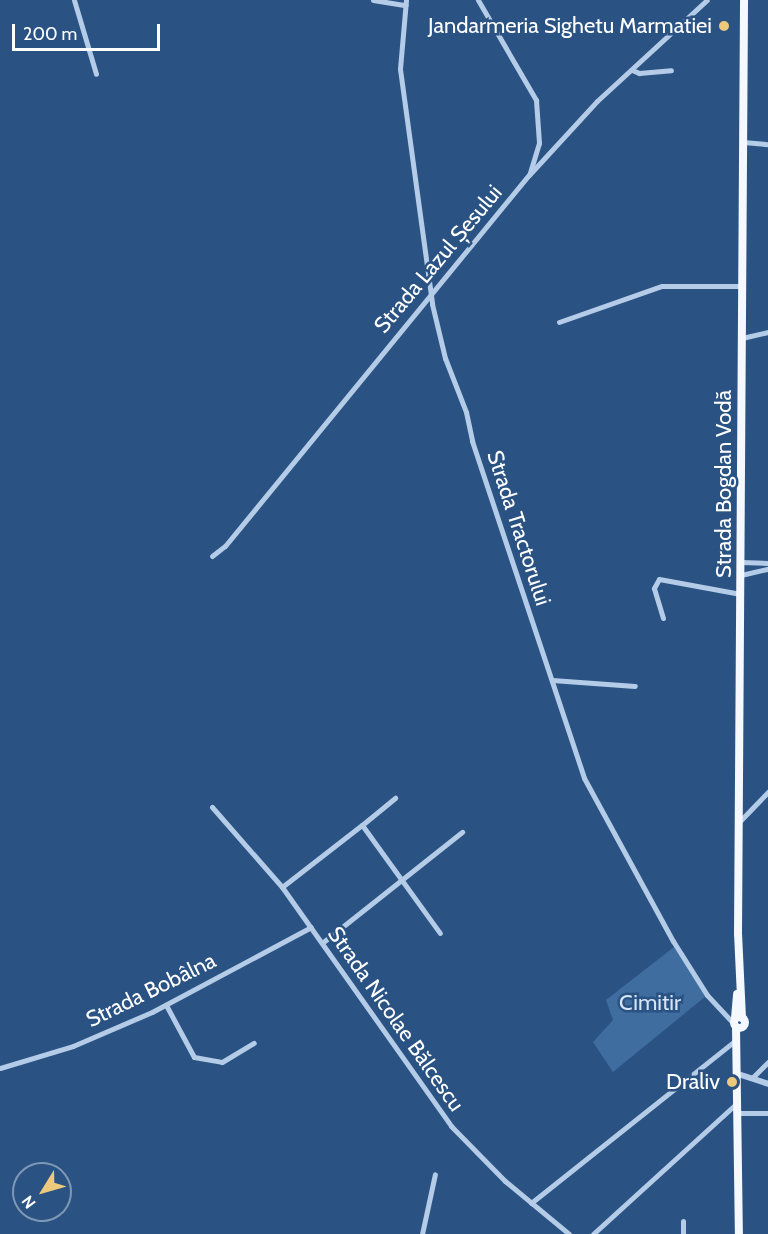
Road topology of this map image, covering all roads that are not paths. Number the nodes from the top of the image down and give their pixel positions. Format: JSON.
{"nodes":[{"id":1,"x":74,"y":0,"type":"edge"},
{"id":2,"x":373,"y":0,"type":"edge"},
{"id":3,"x":478,"y":0,"type":"edge"},
{"id":4,"x":707,"y":0,"type":"edge"},
{"id":5,"x":744,"y":0,"type":"edge"},
{"id":6,"x":406,"y":2,"type":"edge"},
{"id":7,"x":632,"y":70,"type":"junction"},
{"id":8,"x":671,"y":70,"type":"dead end"},
{"id":9,"x":96,"y":74,"type":"dead end"},
{"id":10,"x":743,"y":142,"type":"junction"},
{"id":11,"x":768,"y":144,"type":"edge"},
{"id":12,"x":530,"y":175,"type":"junction"},
{"id":13,"x":743,"y":286,"type":"junction"},
{"id":14,"x":432,"y":291,"type":"junction"},
{"id":15,"x":559,"y":322,"type":"dead end"},
{"id":16,"x":768,"y":332,"type":"edge"},
{"id":17,"x":742,"y":338,"type":"junction"},
{"id":18,"x":212,"y":556,"type":"dead end"},
{"id":19,"x":741,"y":562,"type":"junction"},
{"id":20,"x":768,"y":563,"type":"edge"},
{"id":21,"x":768,"y":569,"type":"edge"},
{"id":22,"x":741,"y":575,"type":"junction"},
{"id":23,"x":741,"y":594,"type":"junction"},
{"id":24,"x":663,"y":618,"type":"dead end"},
{"id":25,"x":552,"y":680,"type":"junction"},
{"id":26,"x":635,"y":686,"type":"dead end"},
{"id":27,"x":768,"y":792,"type":"edge"},
{"id":28,"x":395,"y":798,"type":"dead end"},
{"id":29,"x":212,"y":807,"type":"dead end"},
{"id":30,"x":739,"y":822,"type":"junction"},
{"id":31,"x":362,"y":825,"type":"junction"},
{"id":32,"x":462,"y":832,"type":"dead end"},
{"id":33,"x":402,"y":880,"type":"junction"},
{"id":34,"x":282,"y":887,"type":"junction"},
{"id":35,"x":311,"y":927,"type":"junction"},
{"id":36,"x":440,"y":933,"type":"dead end"},
{"id":37,"x":322,"y":944,"type":"junction"},
{"id":38,"x":166,"y":1005,"type":"junction"},
{"id":39,"x":737,"y":1023,"type":"junction"},
{"id":40,"x":737,"y":1040,"type":"junction"},
{"id":41,"x":254,"y":1043,"type":"dead end"},
{"id":42,"x":768,"y":1062,"type":"edge"},
{"id":43,"x":0,"y":1068,"type":"edge"},
{"id":44,"x":738,"y":1074,"type":"junction"},
{"id":45,"x":753,"y":1077,"type":"junction"},
{"id":46,"x":768,"y":1084,"type":"edge"},
{"id":47,"x":740,"y":1100,"type":"junction"},
{"id":48,"x":740,"y":1113,"type":"junction"},
{"id":49,"x":768,"y":1113,"type":"edge"},
{"id":50,"x":435,"y":1174,"type":"dead end"},
{"id":51,"x":531,"y":1203,"type":"junction"},
{"id":52,"x":683,"y":1221,"type":"dead end"},
{"id":53,"x":422,"y":1234,"type":"edge"},
{"id":54,"x":569,"y":1234,"type":"edge"},
{"id":55,"x":593,"y":1234,"type":"edge"},
{"id":56,"x":683,"y":1234,"type":"edge"},
{"id":57,"x":739,"y":1234,"type":"edge"}],
"edges":[{"from":1,"to":9,"type":"street"},
{"from":2,"to":6,"type":"street"},
{"from":3,"to":12,"type":"street"},
{"from":4,"to":7,"type":"street","name":"Strada Lazul Șesului"},
{"from":5,"to":10,"type":"main road","name":"Strada Bogdan Vodă"},
{"from":6,"to":14,"type":"street","name":"Strada Tractorului"},
{"from":7,"to":8,"type":"street"},
{"from":7,"to":12,"type":"street","name":"Strada Lazul Șesului"},
{"from":10,"to":11,"type":"street"},
{"from":10,"to":13,"type":"main road","name":"Strada Bogdan Vodă"},
{"from":12,"to":14,"type":"street","name":"Strada Lazul Șesului"},
{"from":13,"to":15,"type":"street"},
{"from":13,"to":17,"type":"main road","name":"Strada Bogdan Vodă"},
{"from":14,"to":18,"type":"street","name":"Strada Lazul Șesului"},
{"from":14,"to":25,"type":"street","name":"Strada Tractorului"},
{"from":16,"to":17,"type":"street"},
{"from":17,"to":19,"type":"main road","name":"Strada Bogdan Vodă"},
{"from":19,"to":20,"type":"street"},
{"from":19,"to":22,"type":"main road","name":"Strada Bogdan Vodă"},
{"from":21,"to":22,"type":"street"},
{"from":22,"to":23,"type":"main road","name":"Strada Bogdan Vodă"},
{"from":23,"to":24,"type":"street"},
{"from":23,"to":30,"type":"main road","name":"Strada Bogdan Vodă"},
{"from":25,"to":26,"type":"street"},
{"from":25,"to":39,"type":"street","name":"Strada Tractorului"},
{"from":27,"to":30,"type":"street"},
{"from":28,"to":31,"type":"street"},
{"from":29,"to":34,"type":"street","name":"Strada Nicolae Bălcescu"},
{"from":30,"to":39,"type":"main road","name":"Strada Bogdan Vodă"},
{"from":31,"to":33,"type":"street"},
{"from":31,"to":34,"type":"street"},
{"from":32,"to":33,"type":"street"},
{"from":33,"to":36,"type":"street"},
{"from":33,"to":37,"type":"street"},
{"from":34,"to":35,"type":"street","name":"Strada Nicolae Bălcescu"},
{"from":35,"to":37,"type":"street","name":"Strada Nicolae Bălcescu"},
{"from":35,"to":38,"type":"street","name":"Strada Bobâlna"},
{"from":37,"to":51,"type":"street","name":"Strada Nicolae Bălcescu"},
{"from":38,"to":41,"type":"street"},
{"from":38,"to":43,"type":"street","name":"Strada Bobâlna"},
{"from":39,"to":40,"type":"main road","name":"Strada Bogdan Vodă"},
{"from":40,"to":44,"type":"main road","name":"Strada Bogdan Vodă"},
{"from":40,"to":51,"type":"street"},
{"from":42,"to":45,"type":"street"},
{"from":44,"to":45,"type":"street"},
{"from":44,"to":47,"type":"main road","name":"Strada Bogdan Vodă"},
{"from":45,"to":46,"type":"street"},
{"from":47,"to":48,"type":"main road","name":"Strada Bogdan Vodă"},
{"from":47,"to":55,"type":"street"},
{"from":48,"to":49,"type":"street"},
{"from":48,"to":57,"type":"main road","name":"Strada Bogdan Vodă"},
{"from":50,"to":53,"type":"street"},
{"from":51,"to":54,"type":"street","name":"Strada Nicolae Bălcescu"},
{"from":52,"to":56,"type":"street"}]}
